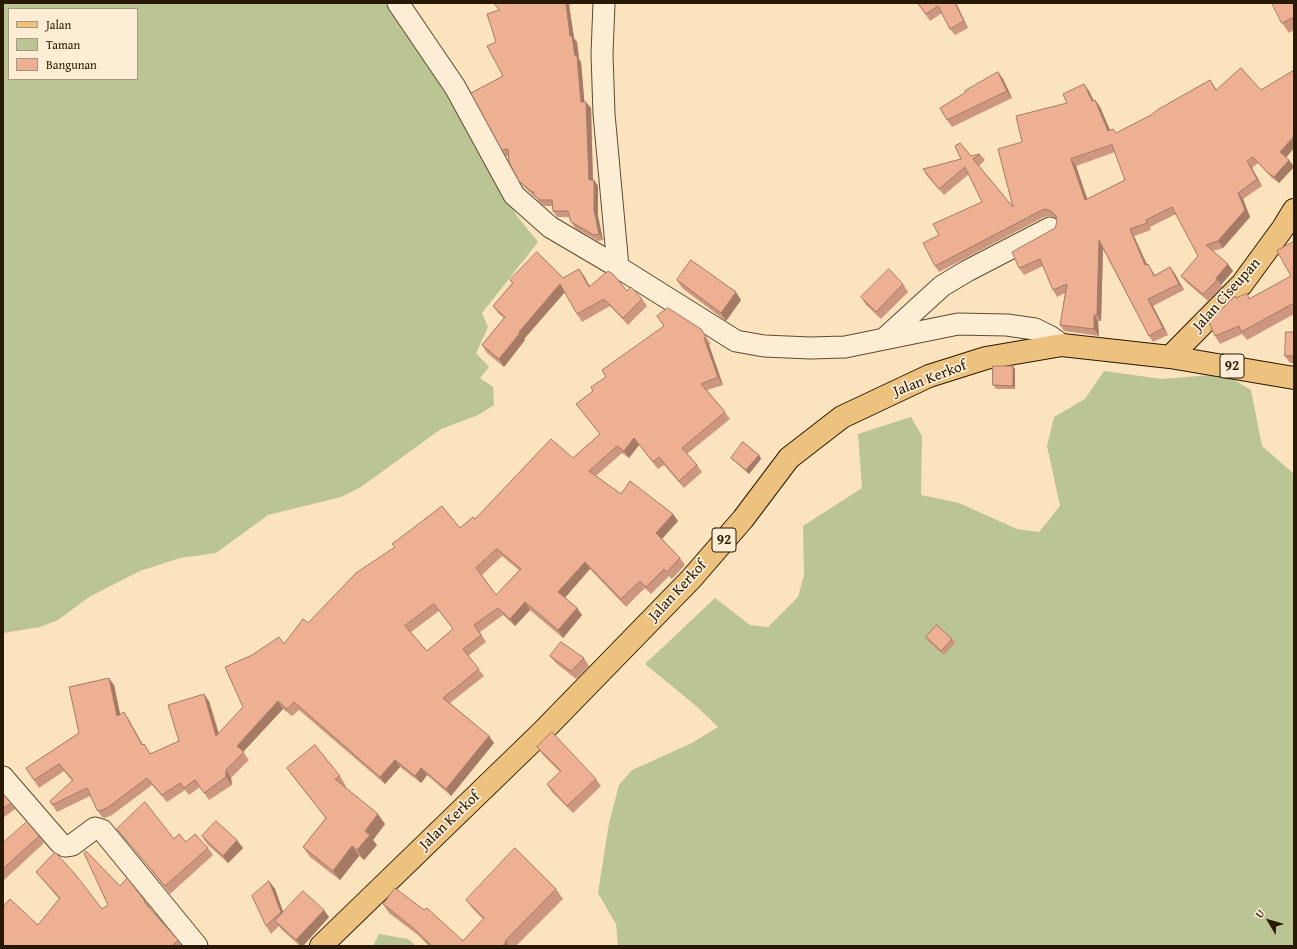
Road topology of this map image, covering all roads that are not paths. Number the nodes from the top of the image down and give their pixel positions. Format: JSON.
{"nodes":[{"id":1,"x":398,"y":3,"type":"edge"},
{"id":2,"x":600,"y":7,"type":"edge"},
{"id":3,"x":1294,"y":210,"type":"edge"},
{"id":4,"x":1050,"y":228,"type":"dead end"},
{"id":5,"x":618,"y":267,"type":"junction"},
{"id":6,"x":885,"y":338,"type":"junction"},
{"id":7,"x":1062,"y":346,"type":"junction"},
{"id":8,"x":1170,"y":356,"type":"junction"},
{"id":9,"x":1294,"y":378,"type":"edge"},
{"id":10,"x":3,"y":777,"type":"edge"},
{"id":11,"x":197,"y":946,"type":"edge"},
{"id":12,"x":321,"y":946,"type":"edge"}],
"edges":[{"from":1,"to":5,"type":"street"},
{"from":2,"to":5,"type":"street"},
{"from":3,"to":8,"type":"main road","name":"Jalan Ciseupan"},
{"from":4,"to":6,"type":"street"},
{"from":5,"to":6,"type":"street"},
{"from":6,"to":7,"type":"street"},
{"from":7,"to":8,"type":"main road","name":"Jalan Kerkof","number":"92"},
{"from":7,"to":12,"type":"main road","name":"Jalan Kerkof","number":"92"},
{"from":8,"to":9,"type":"main road","name":"Jalan Kerkof","number":"92"},
{"from":10,"to":11,"type":"street"}]}
